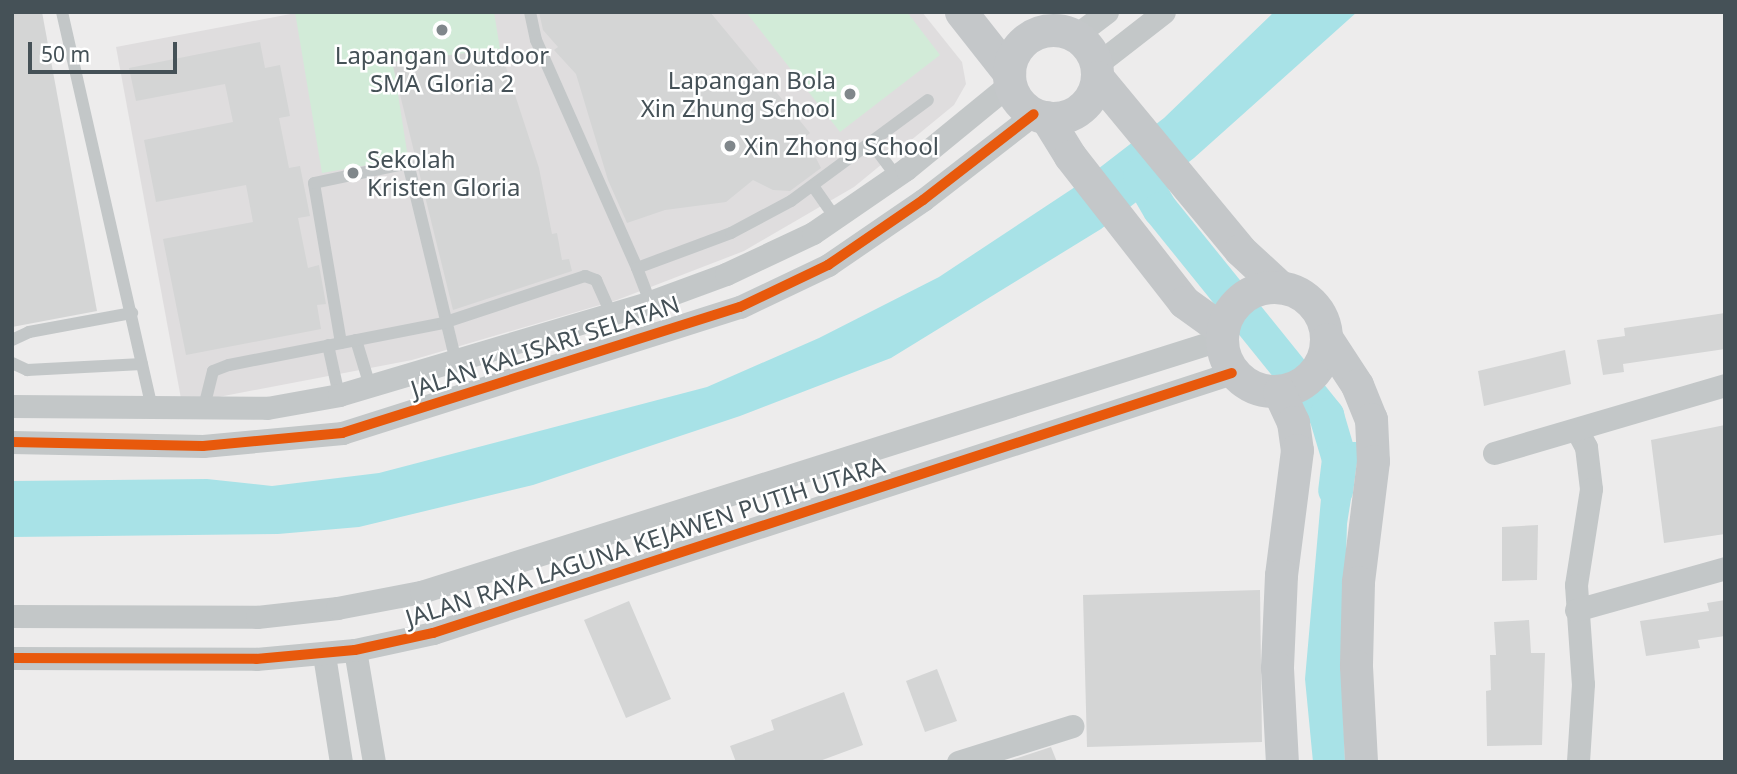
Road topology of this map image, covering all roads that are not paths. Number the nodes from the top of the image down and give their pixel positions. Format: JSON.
{"nodes":[{"id":1,"x":62,"y":12,"type":"edge"},
{"id":2,"x":530,"y":12,"type":"edge"},
{"id":3,"x":961,"y":12,"type":"edge"},
{"id":4,"x":1107,"y":12,"type":"edge"},
{"id":5,"x":1164,"y":12,"type":"edge"},
{"id":6,"x":1060,"y":27,"type":"edge"},
{"id":7,"x":1096,"y":71,"type":"junction"},
{"id":8,"x":1009,"y":78,"type":"junction"},
{"id":9,"x":928,"y":100,"type":"dead end"},
{"id":10,"x":1040,"y":116,"type":"junction"},
{"id":11,"x":872,"y":144,"type":"junction"},
{"id":12,"x":896,"y":176,"type":"junction"},
{"id":13,"x":813,"y":186,"type":"junction"},
{"id":14,"x":835,"y":218,"type":"junction"},
{"id":15,"x":637,"y":268,"type":"junction"},
{"id":16,"x":1280,"y":287,"type":"junction"},
{"id":17,"x":650,"y":302,"type":"junction"},
{"id":18,"x":132,"y":313,"type":"junction"},
{"id":19,"x":611,"y":313,"type":"junction"},
{"id":20,"x":443,"y":323,"type":"junction"},
{"id":21,"x":660,"y":331,"type":"junction"},
{"id":22,"x":1222,"y":335,"type":"junction"},
{"id":23,"x":1327,"y":339,"type":"junction"},
{"id":24,"x":356,"y":340,"type":"junction"},
{"id":25,"x":12,"y":341,"type":"edge"},
{"id":26,"x":335,"y":344,"type":"junction"},
{"id":27,"x":456,"y":361,"type":"junction"},
{"id":28,"x":12,"y":363,"type":"edge"},
{"id":29,"x":142,"y":364,"type":"junction"},
{"id":30,"x":1233,"y":373,"type":"junction"},
{"id":31,"x":1725,"y":385,"type":"edge"},
{"id":32,"x":370,"y":386,"type":"junction"},
{"id":33,"x":1279,"y":392,"type":"junction"},
{"id":34,"x":339,"y":395,"type":"junction"},
{"id":35,"x":12,"y":406,"type":"edge"},
{"id":36,"x":152,"y":409,"type":"junction"},
{"id":37,"x":204,"y":411,"type":"junction"},
{"id":38,"x":1578,"y":432,"type":"junction"},
{"id":39,"x":12,"y":442,"type":"edge"},
{"id":40,"x":1494,"y":453,"type":"dead end"},
{"id":41,"x":1725,"y":568,"type":"edge"},
{"id":42,"x":1576,"y":610,"type":"junction"},
{"id":43,"x":12,"y":616,"type":"edge"},
{"id":44,"x":355,"y":650,"type":"junction"},
{"id":45,"x":324,"y":655,"type":"junction"},
{"id":46,"x":12,"y":658,"type":"edge"},
{"id":47,"x":1072,"y":726,"type":"dead end"},
{"id":48,"x":970,"y":760,"type":"edge"},
{"id":49,"x":341,"y":762,"type":"edge"},
{"id":50,"x":374,"y":762,"type":"edge"},
{"id":51,"x":1282,"y":762,"type":"edge"},
{"id":52,"x":1362,"y":762,"type":"edge"},
{"id":53,"x":1578,"y":762,"type":"edge"}],
"edges":[{"from":1,"to":18,"type":"lane"},
{"from":2,"to":15,"type":"lane"},
{"from":3,"to":8,"type":"street"},
{"from":4,"to":6,"type":"street"},
{"from":5,"to":7,"type":"street"},
{"from":6,"to":7,"type":"street"},
{"from":6,"to":8,"type":"street"},
{"from":7,"to":10,"type":"street"},
{"from":7,"to":16,"type":"street"},
{"from":8,"to":10,"type":"street"},
{"from":8,"to":12,"type":"street","name":"JALAN KALISARI SELATAN"},
{"from":9,"to":11,"type":"lane"},
{"from":10,"to":21,"type":"street","name":"JALAN KALISARI SELATAN"},
{"from":10,"to":22,"type":"street"},
{"from":11,"to":12,"type":"lane"},
{"from":11,"to":13,"type":"lane"},
{"from":12,"to":14,"type":"street","name":"JALAN KALISARI SELATAN"},
{"from":13,"to":14,"type":"lane"},
{"from":13,"to":15,"type":"lane"},
{"from":14,"to":17,"type":"street","name":"JALAN KALISARI SELATAN"},
{"from":15,"to":17,"type":"lane"},
{"from":16,"to":22,"type":"street"},
{"from":16,"to":23,"type":"street"},
{"from":17,"to":19,"type":"street","name":"JALAN KALISARI SELATAN"},
{"from":17,"to":21,"type":"street","name":"JALAN KALISARI SELATAN"},
{"from":18,"to":25,"type":"lane"},
{"from":18,"to":29,"type":"lane"},
{"from":19,"to":20,"type":"lane"},
{"from":19,"to":27,"type":"street","name":"JALAN KALISARI SELATAN"},
{"from":20,"to":24,"type":"lane"},
{"from":20,"to":26,"type":"lane"},
{"from":20,"to":27,"type":"lane"},
{"from":21,"to":39,"type":"street","name":"JALAN KALISARI SELATAN"},
{"from":22,"to":30,"type":"street"},
{"from":22,"to":43,"type":"street","name":"JALAN RAYA LAGUNA KEJAWEN PUTIH UTARA"},
{"from":23,"to":33,"type":"street"},
{"from":23,"to":52,"type":"street"},
{"from":24,"to":26,"type":"lane"},
{"from":24,"to":32,"type":"lane"},
{"from":26,"to":34,"type":"lane"},
{"from":26,"to":37,"type":"lane"},
{"from":27,"to":32,"type":"street","name":"JALAN KALISARI SELATAN"},
{"from":28,"to":29,"type":"lane"},
{"from":29,"to":36,"type":"lane"},
{"from":30,"to":33,"type":"street"},
{"from":30,"to":44,"type":"street","name":"JALAN RAYA LAGUNA KEJAWEN PUTIH UTARA"},
{"from":31,"to":38,"type":"street"},
{"from":32,"to":34,"type":"street","name":"JALAN KALISARI SELATAN"},
{"from":33,"to":51,"type":"street"},
{"from":34,"to":37,"type":"street","name":"JALAN KALISARI SELATAN"},
{"from":35,"to":36,"type":"street","name":"JALAN KALISARI SELATAN"},
{"from":36,"to":37,"type":"street","name":"JALAN KALISARI SELATAN"},
{"from":38,"to":40,"type":"street"},
{"from":38,"to":42,"type":"street"},
{"from":41,"to":42,"type":"street"},
{"from":42,"to":53,"type":"street"},
{"from":44,"to":45,"type":"street","name":"JALAN RAYA LAGUNA KEJAWEN PUTIH UTARA"},
{"from":44,"to":50,"type":"street"},
{"from":45,"to":46,"type":"street","name":"JALAN RAYA LAGUNA KEJAWEN PUTIH UTARA"},
{"from":45,"to":49,"type":"street"},
{"from":47,"to":48,"type":"street"}]}
